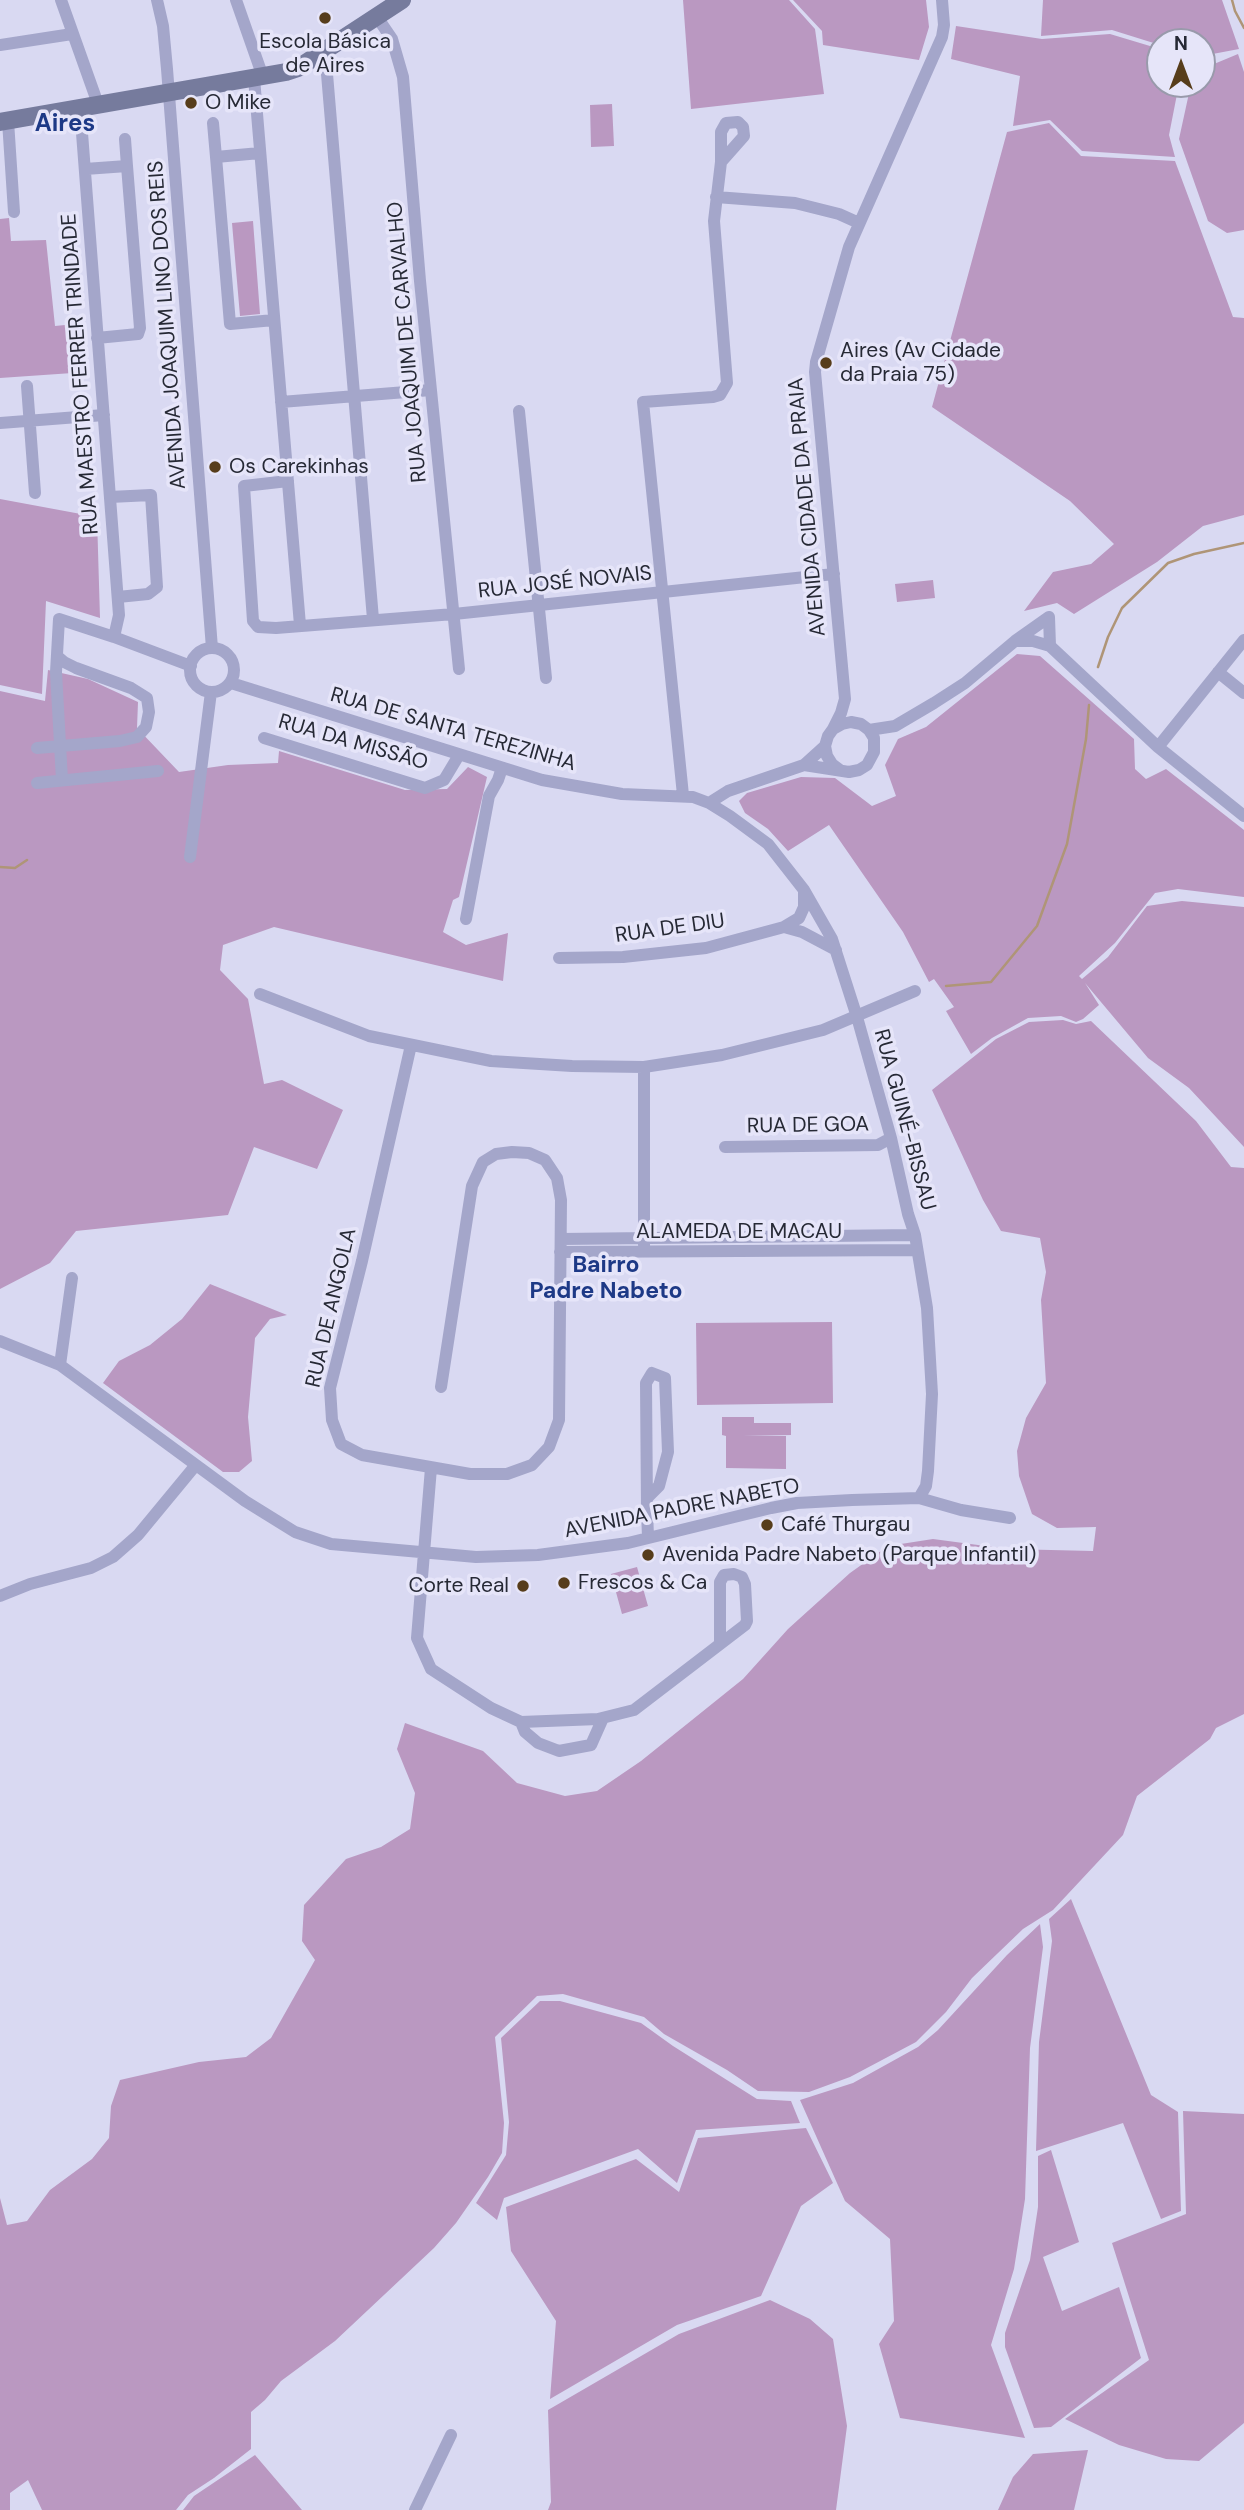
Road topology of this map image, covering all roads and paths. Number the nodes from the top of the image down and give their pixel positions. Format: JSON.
{"nodes":[{"id":1,"x":61,"y":0,"type":"edge"},
{"id":2,"x":157,"y":0,"type":"edge"},
{"id":3,"x":236,"y":0,"type":"edge"},
{"id":4,"x":402,"y":0,"type":"edge"},
{"id":5,"x":942,"y":0,"type":"edge"},
{"id":6,"x":377,"y":17,"type":"junction"},
{"id":7,"x":72,"y":34,"type":"junction"},
{"id":8,"x":0,"y":46,"type":"edge"},
{"id":9,"x":318,"y":54,"type":"junction"},
{"id":10,"x":259,"y":78,"type":"junction"},
{"id":11,"x":169,"y":92,"type":"junction"},
{"id":12,"x":98,"y":104,"type":"junction"},
{"id":13,"x":80,"y":107,"type":"junction"},
{"id":14,"x":4,"y":122,"type":"edge"},
{"id":15,"x":213,"y":123,"type":"dead end"},
{"id":16,"x":125,"y":139,"type":"dead end"},
{"id":17,"x":260,"y":153,"type":"junction"},
{"id":18,"x":216,"y":157,"type":"junction"},
{"id":19,"x":721,"y":162,"type":"dead end"},
{"id":20,"x":127,"y":166,"type":"junction"},
{"id":21,"x":85,"y":169,"type":"junction"},
{"id":22,"x":716,"y":197,"type":"junction"},
{"id":23,"x":15,"y":212,"type":"dead end"},
{"id":24,"x":859,"y":223,"type":"junction"},
{"id":25,"x":274,"y":320,"type":"junction"},
{"id":26,"x":97,"y":338,"type":"junction"},
{"id":27,"x":27,"y":386,"type":"dead end"},
{"id":28,"x":431,"y":390,"type":"junction"},
{"id":29,"x":354,"y":397,"type":"junction"},
{"id":30,"x":281,"y":402,"type":"junction"},
{"id":31,"x":519,"y":411,"type":"dead end"},
{"id":32,"x":103,"y":415,"type":"junction"},
{"id":33,"x":30,"y":421,"type":"junction"},
{"id":34,"x":0,"y":423,"type":"edge"},
{"id":35,"x":288,"y":481,"type":"junction"},
{"id":36,"x":35,"y":493,"type":"dead end"},
{"id":37,"x":110,"y":497,"type":"junction"},
{"id":38,"x":834,"y":574,"type":"junction"},
{"id":39,"x":663,"y":591,"type":"junction"},
{"id":40,"x":118,"y":597,"type":"junction"},
{"id":41,"x":538,"y":605,"type":"junction"},
{"id":42,"x":454,"y":614,"type":"junction"},
{"id":43,"x":373,"y":619,"type":"junction"},
{"id":44,"x":300,"y":625,"type":"junction"},
{"id":45,"x":114,"y":636,"type":"junction"},
{"id":46,"x":1015,"y":640,"type":"junction"},
{"id":47,"x":1244,"y":640,"type":"edge"},
{"id":48,"x":1050,"y":646,"type":"junction"},
{"id":49,"x":212,"y":648,"type":"junction"},
{"id":50,"x":57,"y":656,"type":"junction"},
{"id":51,"x":191,"y":666,"type":"junction"},
{"id":52,"x":459,"y":669,"type":"dead end"},
{"id":53,"x":81,"y":670,"type":"junction"},
{"id":54,"x":1218,"y":672,"type":"junction"},
{"id":55,"x":546,"y":678,"type":"dead end"},
{"id":56,"x":230,"y":683,"type":"junction"},
{"id":57,"x":57,"y":686,"type":"junction"},
{"id":58,"x":211,"y":692,"type":"junction"},
{"id":59,"x":1244,"y":693,"type":"edge"},
{"id":60,"x":845,"y":699,"type":"junction"},
{"id":61,"x":895,"y":726,"type":"junction"},
{"id":62,"x":863,"y":727,"type":"junction"},
{"id":63,"x":833,"y":729,"type":"junction"},
{"id":64,"x":264,"y":738,"type":"dead end"},
{"id":65,"x":60,"y":746,"type":"junction"},
{"id":66,"x":825,"y":746,"type":"junction"},
{"id":67,"x":1158,"y":747,"type":"junction"},
{"id":68,"x":37,"y":748,"type":"dead end"},
{"id":69,"x":874,"y":752,"type":"junction"},
{"id":70,"x":459,"y":755,"type":"junction"},
{"id":71,"x":804,"y":765,"type":"junction"},
{"id":72,"x":502,"y":768,"type":"junction"},
{"id":73,"x":840,"y":770,"type":"junction"},
{"id":74,"x":158,"y":771,"type":"dead end"},
{"id":75,"x":62,"y":780,"type":"junction"},
{"id":76,"x":37,"y":783,"type":"dead end"},
{"id":77,"x":683,"y":795,"type":"junction"},
{"id":78,"x":709,"y":803,"type":"junction"},
{"id":79,"x":1244,"y":816,"type":"edge"},
{"id":80,"x":190,"y":857,"type":"dead end"},
{"id":81,"x":804,"y":890,"type":"junction"},
{"id":82,"x":466,"y":919,"type":"dead end"},
{"id":83,"x":785,"y":927,"type":"junction"},
{"id":84,"x":836,"y":950,"type":"junction"},
{"id":85,"x":559,"y":958,"type":"dead end"},
{"id":86,"x":915,"y":991,"type":"dead end"},
{"id":87,"x":260,"y":994,"type":"dead end"},
{"id":88,"x":857,"y":1017,"type":"junction"},
{"id":89,"x":411,"y":1045,"type":"junction"},
{"id":90,"x":644,"y":1067,"type":"junction"},
{"id":91,"x":891,"y":1138,"type":"junction"},
{"id":92,"x":725,"y":1147,"type":"dead end"},
{"id":93,"x":915,"y":1235,"type":"junction"},
{"id":94,"x":645,"y":1237,"type":"junction"},
{"id":95,"x":561,"y":1239,"type":"junction"},
{"id":96,"x":918,"y":1250,"type":"junction"},
{"id":97,"x":560,"y":1252,"type":"junction"},
{"id":98,"x":644,"y":1252,"type":"junction"},
{"id":99,"x":72,"y":1278,"type":"dead end"},
{"id":100,"x":0,"y":1341,"type":"edge"},
{"id":101,"x":60,"y":1365,"type":"junction"},
{"id":102,"x":441,"y":1388,"type":"dead end"},
{"id":103,"x":194,"y":1466,"type":"junction"},
{"id":104,"x":431,"y":1468,"type":"junction"},
{"id":105,"x":647,"y":1497,"type":"junction"},
{"id":106,"x":919,"y":1498,"type":"junction"},
{"id":107,"x":1010,"y":1518,"type":"dead end"},
{"id":108,"x":648,"y":1538,"type":"junction"},
{"id":109,"x":422,"y":1552,"type":"junction"},
{"id":110,"x":0,"y":1596,"type":"edge"},
{"id":111,"x":720,"y":1644,"type":"junction"},
{"id":112,"x":603,"y":1718,"type":"junction"},
{"id":113,"x":521,"y":1722,"type":"junction"},
{"id":114,"x":451,"y":2435,"type":"dead end"},
{"id":115,"x":415,"y":2510,"type":"edge"}],
"edges":[{"from":1,"to":7,"type":"street"},
{"from":2,"to":11,"type":"street","name":"AVENIDA JOAQUIM LINO DOS REIS"},
{"from":3,"to":10,"type":"street"},
{"from":4,"to":6,"type":"street"},
{"from":5,"to":24,"type":"street","name":"AVENIDA CIDADE DA PRAIA"},
{"from":6,"to":9,"type":"street"},
{"from":6,"to":28,"type":"street","name":"RUA JOAQUIM DE CARVALHO"},
{"from":7,"to":8,"type":"street"},
{"from":7,"to":12,"type":"street"},
{"from":9,"to":10,"type":"street"},
{"from":9,"to":29,"type":"street"},
{"from":10,"to":11,"type":"street"},
{"from":10,"to":17,"type":"street"},
{"from":11,"to":12,"type":"street"},
{"from":11,"to":49,"type":"street","name":"AVENIDA JOAQUIM LINO DOS REIS"},
{"from":12,"to":13,"type":"street"},
{"from":13,"to":14,"type":"street"},
{"from":13,"to":21,"type":"street","name":"RUA MAESTRO FERRER TRINDADE"},
{"from":14,"to":23,"type":"street"},
{"from":15,"to":18,"type":"street"},
{"from":16,"to":20,"type":"street"},
{"from":17,"to":18,"type":"street"},
{"from":17,"to":25,"type":"street"},
{"from":18,"to":25,"type":"street"},
{"from":19,"to":22,"type":"street"},
{"from":20,"to":21,"type":"street"},
{"from":20,"to":26,"type":"street"},
{"from":21,"to":26,"type":"street","name":"RUA MAESTRO FERRER TRINDADE"},
{"from":22,"to":24,"type":"street"},
{"from":22,"to":39,"type":"street"},
{"from":24,"to":38,"type":"street","name":"AVENIDA CIDADE DA PRAIA"},
{"from":25,"to":30,"type":"street"},
{"from":26,"to":32,"type":"street","name":"RUA MAESTRO FERRER TRINDADE"},
{"from":27,"to":33,"type":"street"},
{"from":28,"to":29,"type":"street"},
{"from":28,"to":42,"type":"street","name":"RUA JOAQUIM DE CARVALHO"},
{"from":29,"to":30,"type":"street"},
{"from":29,"to":43,"type":"street"},
{"from":30,"to":35,"type":"street"},
{"from":31,"to":41,"type":"street"},
{"from":32,"to":33,"type":"street"},
{"from":32,"to":37,"type":"street","name":"RUA MAESTRO FERRER TRINDADE"},
{"from":33,"to":34,"type":"street"},
{"from":33,"to":36,"type":"street"},
{"from":35,"to":44,"type":"street"},
{"from":35,"to":44,"type":"street","name":"RUA JOSÉ NOVAIS"},
{"from":37,"to":40,"type":"street","name":"RUA MAESTRO FERRER TRINDADE"},
{"from":37,"to":40,"type":"street"},
{"from":38,"to":39,"type":"street","name":"RUA JOSÉ NOVAIS"},
{"from":38,"to":60,"type":"street","name":"AVENIDA CIDADE DA PRAIA"},
{"from":39,"to":41,"type":"street","name":"RUA JOSÉ NOVAIS"},
{"from":39,"to":77,"type":"street"},
{"from":40,"to":45,"type":"street","name":"RUA MAESTRO FERRER TRINDADE"},
{"from":41,"to":42,"type":"street","name":"RUA JOSÉ NOVAIS"},
{"from":41,"to":55,"type":"street"},
{"from":42,"to":43,"type":"street","name":"RUA JOSÉ NOVAIS"},
{"from":42,"to":52,"type":"street","name":"RUA JOAQUIM DE CARVALHO"},
{"from":43,"to":44,"type":"street","name":"RUA JOSÉ NOVAIS"},
{"from":45,"to":50,"type":"street"},
{"from":45,"to":51,"type":"street"},
{"from":46,"to":48,"type":"street"},
{"from":46,"to":48,"type":"street"},
{"from":46,"to":61,"type":"street"},
{"from":47,"to":54,"type":"street"},
{"from":48,"to":67,"type":"street"},
{"from":49,"to":51,"type":"street"},
{"from":49,"to":56,"type":"street"},
{"from":50,"to":53,"type":"street"},
{"from":50,"to":57,"type":"street"},
{"from":51,"to":58,"type":"street"},
{"from":53,"to":57,"type":"street"},
{"from":53,"to":65,"type":"street"},
{"from":54,"to":59,"type":"street"},
{"from":54,"to":67,"type":"street"},
{"from":56,"to":58,"type":"street"},
{"from":56,"to":70,"type":"street","name":"RUA DE SANTA TEREZINHA"},
{"from":57,"to":65,"type":"street"},
{"from":58,"to":80,"type":"street"},
{"from":60,"to":62,"type":"street","name":"AVENIDA CIDADE DA PRAIA"},
{"from":60,"to":63,"type":"street","name":"AVENIDA CIDADE DA PRAIA"},
{"from":61,"to":62,"type":"street"},
{"from":61,"to":69,"type":"street"},
{"from":62,"to":63,"type":"street"},
{"from":62,"to":69,"type":"street"},
{"from":63,"to":66,"type":"street"},
{"from":64,"to":70,"type":"street","name":"RUA DA MISSÃO"},
{"from":65,"to":68,"type":"street"},
{"from":65,"to":75,"type":"street"},
{"from":66,"to":71,"type":"street"},
{"from":66,"to":73,"type":"street"},
{"from":67,"to":79,"type":"street"},
{"from":69,"to":73,"type":"street"},
{"from":70,"to":72,"type":"street","name":"RUA DE SANTA TEREZINHA"},
{"from":71,"to":73,"type":"street"},
{"from":71,"to":78,"type":"street"},
{"from":72,"to":77,"type":"street","name":"RUA DE SANTA TEREZINHA"},
{"from":72,"to":82,"type":"street"},
{"from":74,"to":75,"type":"street"},
{"from":75,"to":76,"type":"street"},
{"from":77,"to":78,"type":"street","name":"RUA DE SANTA TEREZINHA"},
{"from":78,"to":81,"type":"street","name":"RUA GUINÉ-BISSAU"},
{"from":81,"to":83,"type":"street"},
{"from":81,"to":84,"type":"street","name":"RUA GUINÉ-BISSAU"},
{"from":83,"to":84,"type":"street"},
{"from":83,"to":85,"type":"street","name":"RUA DE DIU"},
{"from":84,"to":88,"type":"street","name":"RUA GUINÉ-BISSAU"},
{"from":86,"to":88,"type":"street"},
{"from":87,"to":89,"type":"street"},
{"from":88,"to":90,"type":"street"},
{"from":88,"to":91,"type":"street","name":"RUA GUINÉ-BISSAU"},
{"from":89,"to":90,"type":"street"},
{"from":89,"to":104,"type":"street","name":"RUA DE ANGOLA"},
{"from":90,"to":94,"type":"street"},
{"from":91,"to":92,"type":"street","name":"RUA DE GOA"},
{"from":91,"to":93,"type":"street","name":"RUA GUINÉ-BISSAU"},
{"from":93,"to":94,"type":"street","name":"ALAMEDA DE MACAU"},
{"from":93,"to":96,"type":"street","name":"RUA GUINÉ-BISSAU"},
{"from":94,"to":95,"type":"street","name":"ALAMEDA DE MACAU"},
{"from":94,"to":98,"type":"street"},
{"from":95,"to":97,"type":"street","name":"RUA DE ANGOLA"},
{"from":95,"to":102,"type":"street","name":"RUA DE ANGOLA"},
{"from":96,"to":98,"type":"street","name":"ALAMEDA DE MACAU"},
{"from":96,"to":106,"type":"street","name":"RUA GUINÉ-BISSAU"},
{"from":97,"to":98,"type":"street","name":"ALAMEDA DE MACAU"},
{"from":97,"to":104,"type":"street","name":"RUA DE ANGOLA"},
{"from":99,"to":101,"type":"street"},
{"from":100,"to":101,"type":"street","name":"AVENIDA PADRE NABETO"},
{"from":101,"to":103,"type":"street","name":"AVENIDA PADRE NABETO"},
{"from":103,"to":109,"type":"street","name":"AVENIDA PADRE NABETO"},
{"from":103,"to":110,"type":"street"},
{"from":104,"to":109,"type":"street"},
{"from":105,"to":105,"type":"street"},
{"from":105,"to":108,"type":"street"},
{"from":106,"to":107,"type":"street","name":"AVENIDA PADRE NABETO"},
{"from":106,"to":108,"type":"street","name":"AVENIDA PADRE NABETO"},
{"from":108,"to":109,"type":"street","name":"AVENIDA PADRE NABETO"},
{"from":109,"to":113,"type":"street"},
{"from":111,"to":111,"type":"street"},
{"from":111,"to":112,"type":"street"},
{"from":112,"to":113,"type":"street"},
{"from":112,"to":113,"type":"street"},
{"from":114,"to":115,"type":"street"}]}
